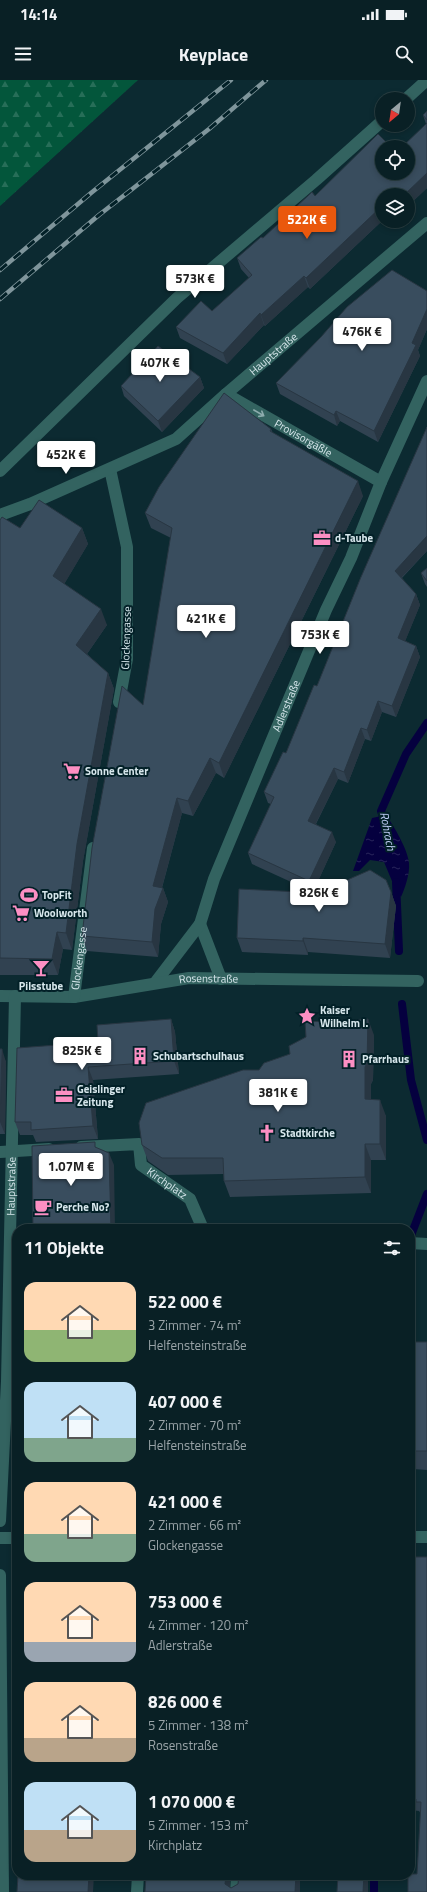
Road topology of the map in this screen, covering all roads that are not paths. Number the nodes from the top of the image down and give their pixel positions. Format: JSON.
{"nodes":[{"id":1,"x":427,"y":80,"type":"edge"},
{"id":2,"x":414,"y":92,"type":"edge"},
{"id":3,"x":375,"y":127,"type":"edge"},
{"id":4,"x":427,"y":223,"type":"edge"},
{"id":5,"x":427,"y":381,"type":"edge"},
{"id":6,"x":226,"y":394,"type":"junction"},
{"id":7,"x":110,"y":469,"type":"junction"},
{"id":8,"x":0,"y":471,"type":"edge"},
{"id":9,"x":381,"y":482,"type":"junction"},
{"id":10,"x":0,"y":515,"type":"edge"},
{"id":11,"x":117,"y":713,"type":"edge"},
{"id":12,"x":95,"y":836,"type":"edge"},
{"id":13,"x":200,"y":924,"type":"junction"},
{"id":14,"x":221,"y":979,"type":"junction"},
{"id":15,"x":418,"y":981,"type":"dead end"},
{"id":16,"x":155,"y":983,"type":"junction"},
{"id":17,"x":0,"y":996,"type":"edge"},
{"id":18,"x":15,"y":996,"type":"junction"},
{"id":19,"x":74,"y":997,"type":"junction"},
{"id":20,"x":13,"y":1151,"type":"junction"},
{"id":21,"x":0,"y":1152,"type":"edge"},
{"id":22,"x":13,"y":1224,"type":"edge"},
{"id":23,"x":201,"y":1224,"type":"edge"},
{"id":24,"x":12,"y":1349,"type":"edge"},
{"id":25,"x":3,"y":1381,"type":"edge"},
{"id":26,"x":0,"y":1521,"type":"edge"},
{"id":27,"x":415,"y":1537,"type":"edge"},
{"id":28,"x":427,"y":1537,"type":"edge"},
{"id":29,"x":0,"y":1538,"type":"edge"},
{"id":30,"x":12,"y":1538,"type":"edge"},
{"id":31,"x":0,"y":1574,"type":"edge"},
{"id":32,"x":1,"y":1678,"type":"edge"},
{"id":33,"x":2,"y":1851,"type":"edge"},
{"id":34,"x":138,"y":1880,"type":"edge"},
{"id":35,"x":237,"y":1880,"type":"edge"},
{"id":36,"x":3,"y":1892,"type":"edge"},
{"id":37,"x":137,"y":1892,"type":"edge"},
{"id":38,"x":236,"y":1892,"type":"edge"}],
"edges":[{"from":1,"to":2,"type":"street"},
{"from":3,"to":8,"type":"street"},
{"from":4,"to":6,"type":"street","name":"Hauptstraße"},
{"from":5,"to":9,"type":"street","name":"Adlerstraße"},
{"from":6,"to":7,"type":"street","name":"Hauptstraße"},
{"from":6,"to":9,"type":"street","name":"Provisorgäßle","one_way":true},
{"from":7,"to":10,"type":"street","name":"Hauptstraße"},
{"from":7,"to":11,"type":"street","name":"Glockengasse"},
{"from":9,"to":13,"type":"street","name":"Adlerstraße"},
{"from":12,"to":19,"type":"street","name":"Glockengasse"},
{"from":13,"to":14,"type":"street"},
{"from":13,"to":16,"type":"street","name":"Adlerstraße"},
{"from":14,"to":15,"type":"street","name":"Rosenstraße"},
{"from":14,"to":16,"type":"street","name":"Rosenstraße"},
{"from":16,"to":19,"type":"street","name":"Rosenstraße"},
{"from":17,"to":18,"type":"street","name":"Rosenstraße"},
{"from":18,"to":19,"type":"street","name":"Rosenstraße"},
{"from":18,"to":20,"type":"street","name":"Hauptstraße"},
{"from":20,"to":21,"type":"street","name":"Kirchplatz"},
{"from":20,"to":22,"type":"street","name":"Hauptstraße"},
{"from":20,"to":23,"type":"street","name":"Kirchplatz"},
{"from":24,"to":25,"type":"street","name":"Hauptstraße"},
{"from":25,"to":26,"type":"street","name":"Hauptstraße"},
{"from":27,"to":28,"type":"street"},
{"from":29,"to":30,"type":"street"},
{"from":31,"to":32,"type":"street"},
{"from":32,"to":33,"type":"street"},
{"from":33,"to":36,"type":"street"},
{"from":34,"to":37,"type":"street"},
{"from":35,"to":38,"type":"street"}]}
